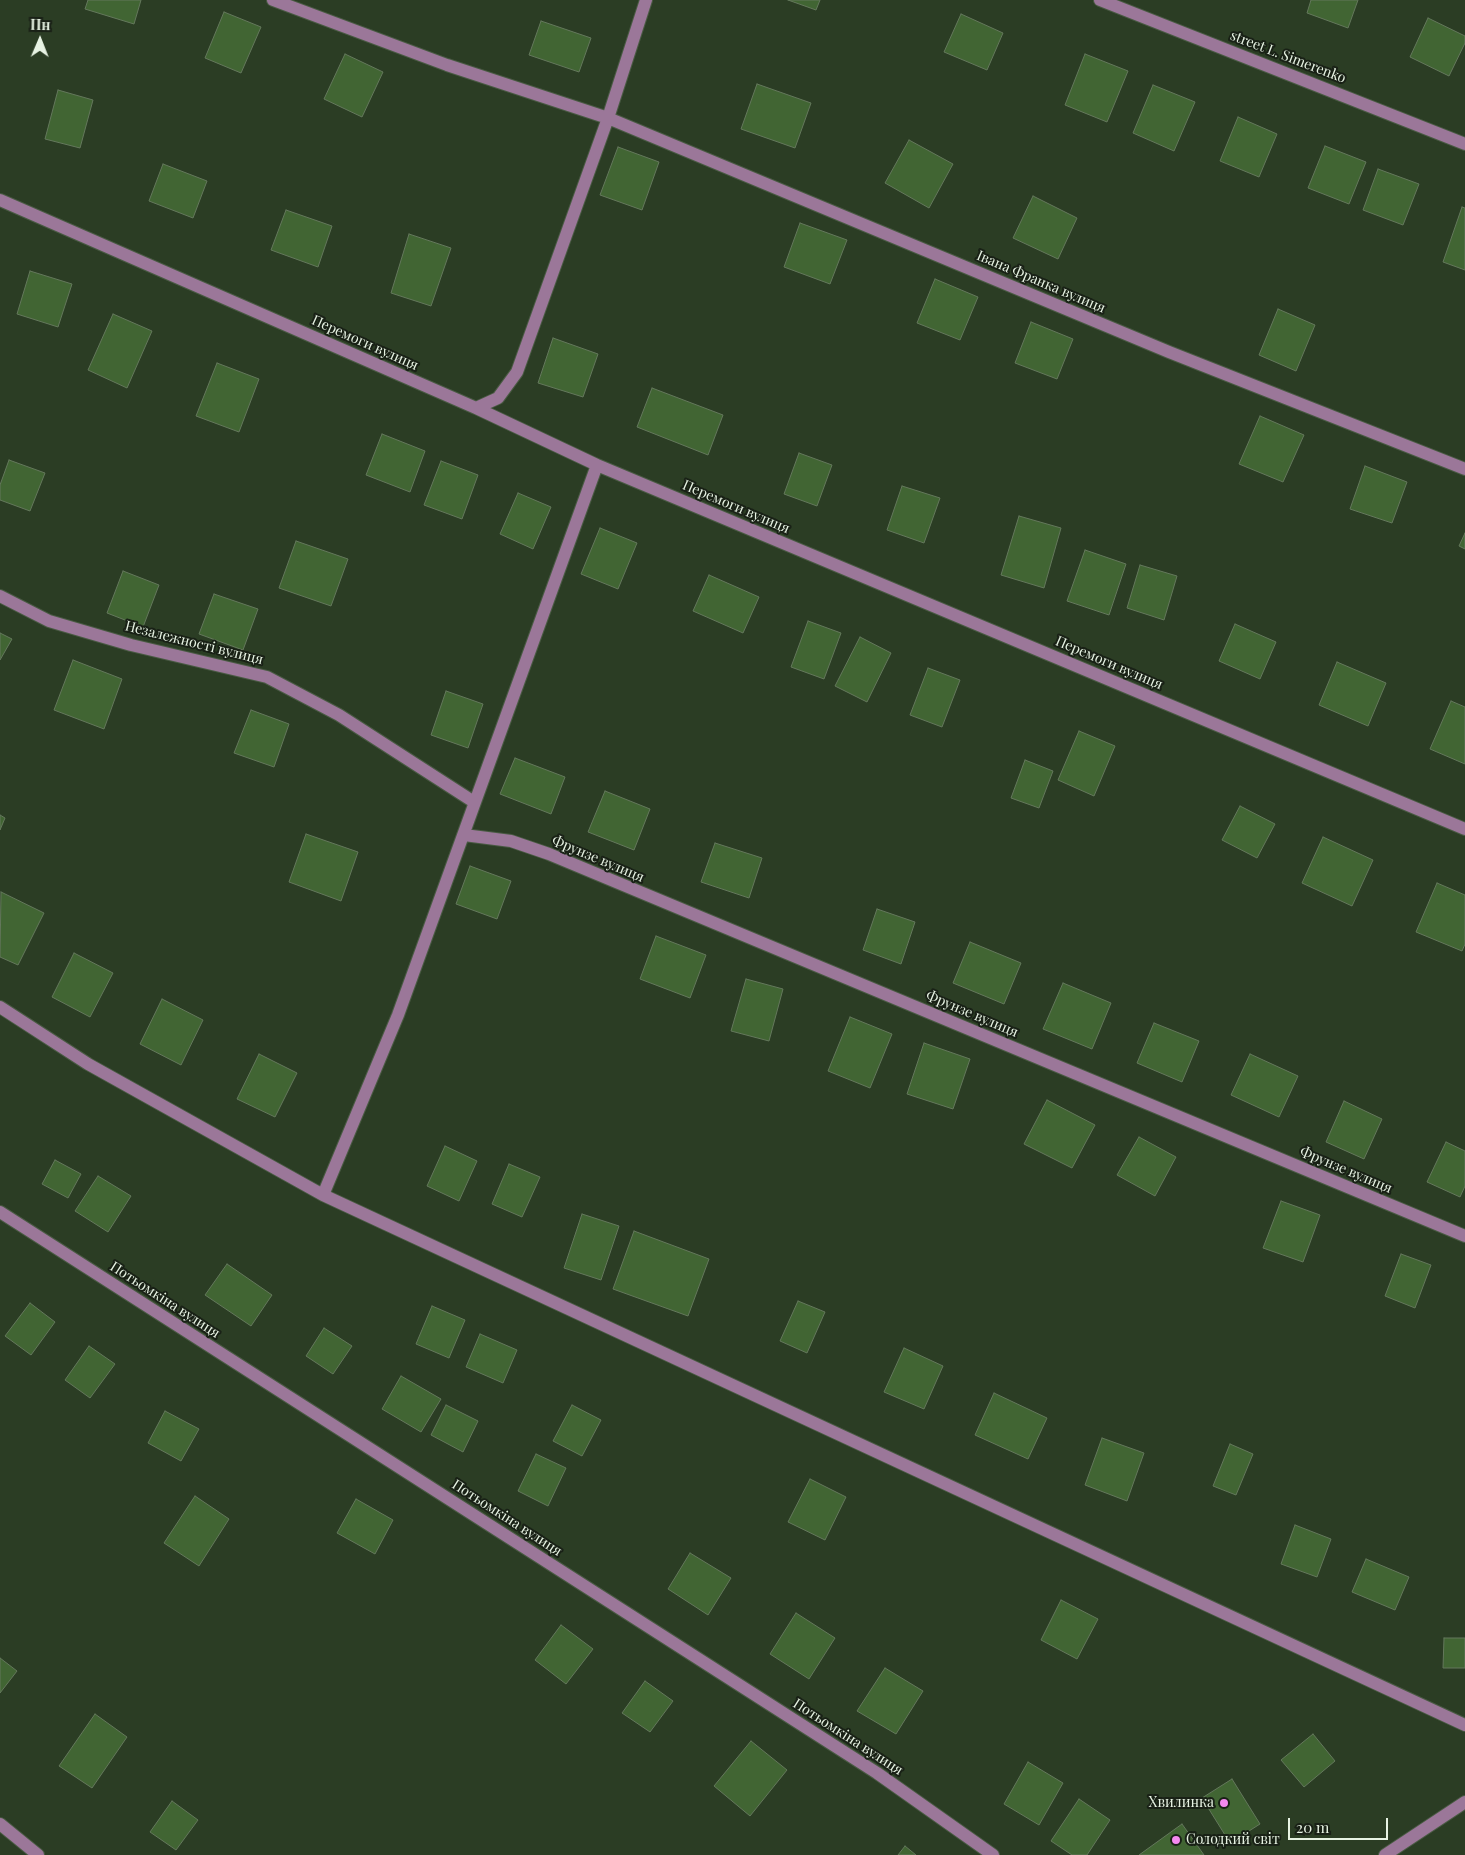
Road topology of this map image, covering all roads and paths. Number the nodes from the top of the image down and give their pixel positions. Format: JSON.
{"nodes":[{"id":1,"x":273,"y":0,"type":"edge"},
{"id":2,"x":646,"y":0,"type":"edge"},
{"id":3,"x":1100,"y":0,"type":"edge"},
{"id":4,"x":608,"y":118,"type":"junction"},
{"id":5,"x":1465,"y":144,"type":"edge"},
{"id":6,"x":0,"y":200,"type":"edge"},
{"id":7,"x":476,"y":408,"type":"junction"},
{"id":8,"x":597,"y":465,"type":"junction"},
{"id":9,"x":1465,"y":469,"type":"edge"},
{"id":10,"x":0,"y":596,"type":"edge"},
{"id":11,"x":474,"y":802,"type":"junction"},
{"id":12,"x":1465,"y":829,"type":"edge"},
{"id":13,"x":464,"y":834,"type":"junction"},
{"id":14,"x":0,"y":1007,"type":"edge"},
{"id":15,"x":323,"y":1195,"type":"junction"},
{"id":16,"x":0,"y":1212,"type":"edge"},
{"id":17,"x":1465,"y":1236,"type":"edge"},
{"id":18,"x":1465,"y":1725,"type":"edge"},
{"id":19,"x":1465,"y":1802,"type":"edge"},
{"id":20,"x":0,"y":1824,"type":"edge"},
{"id":21,"x":38,"y":1855,"type":"edge"},
{"id":22,"x":993,"y":1855,"type":"edge"},
{"id":23,"x":1384,"y":1855,"type":"edge"}],
"edges":[{"from":1,"to":4,"type":"street","name":"Івана Франка вулиця"},
{"from":2,"to":4,"type":"street"},
{"from":3,"to":5,"type":"street","name":"street L. Simerenko"},
{"from":4,"to":7,"type":"street"},
{"from":4,"to":9,"type":"street","name":"Івана Франка вулиця"},
{"from":6,"to":7,"type":"street","name":"Перемоги вулиця"},
{"from":7,"to":8,"type":"street","name":"Перемоги вулиця"},
{"from":8,"to":11,"type":"street"},
{"from":8,"to":12,"type":"street","name":"Перемоги вулиця"},
{"from":10,"to":11,"type":"street","name":"Незалежності вулиця"},
{"from":11,"to":13,"type":"street"},
{"from":13,"to":15,"type":"street"},
{"from":13,"to":17,"type":"street","name":"Фрунзе вулиця"},
{"from":14,"to":15,"type":"street"},
{"from":15,"to":18,"type":"street"},
{"from":16,"to":22,"type":"street","name":"Потьомкіна вулиця"},
{"from":19,"to":23,"type":"street"},
{"from":20,"to":21,"type":"street"}]}
